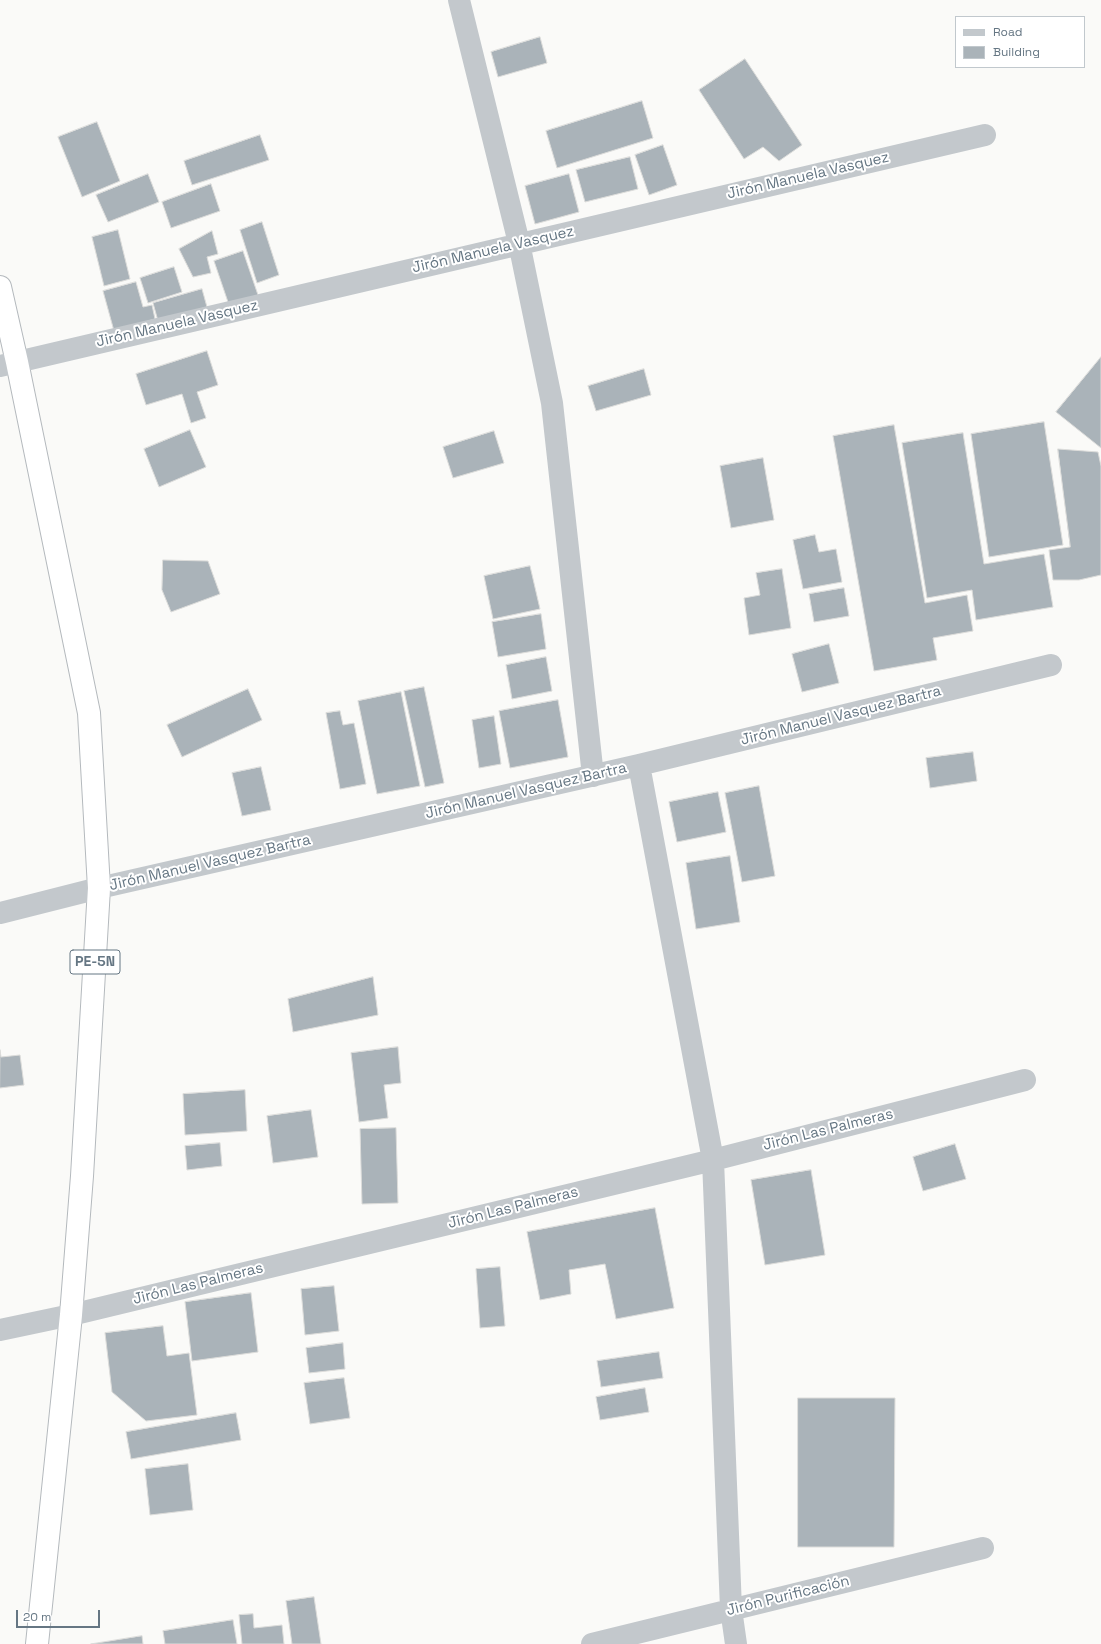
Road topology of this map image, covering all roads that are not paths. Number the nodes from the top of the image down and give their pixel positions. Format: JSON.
{"nodes":[{"id":1,"x":459,"y":0,"type":"edge"},
{"id":2,"x":985,"y":135,"type":"dead end"},
{"id":3,"x":519,"y":243,"type":"junction"},
{"id":4,"x":0,"y":287,"type":"edge"},
{"id":5,"x":8,"y":364,"type":"edge"},
{"id":6,"x":1051,"y":665,"type":"dead end"},
{"id":7,"x":639,"y":766,"type":"junction"},
{"id":8,"x":593,"y":776,"type":"junction"},
{"id":9,"x":99,"y":888,"type":"junction"},
{"id":10,"x":0,"y":913,"type":"edge"},
{"id":11,"x":1024,"y":1080,"type":"dead end"},
{"id":12,"x":713,"y":1160,"type":"junction"},
{"id":13,"x":71,"y":1314,"type":"junction"},
{"id":14,"x":0,"y":1330,"type":"edge"},
{"id":15,"x":983,"y":1548,"type":"dead end"},
{"id":16,"x":731,"y":1609,"type":"junction"},
{"id":17,"x":37,"y":1644,"type":"edge"},
{"id":18,"x":592,"y":1644,"type":"edge"},
{"id":19,"x":736,"y":1644,"type":"edge"}],
"edges":[{"from":1,"to":3,"type":"street"},
{"from":2,"to":3,"type":"street","name":"Jirón Manuela Vasquez"},
{"from":3,"to":5,"type":"street","name":"Jirón Manuela Vasquez"},
{"from":3,"to":8,"type":"street"},
{"from":4,"to":5,"type":"highway","number":"PE-5N"},
{"from":5,"to":9,"type":"highway","number":"PE-5N"},
{"from":6,"to":7,"type":"street","name":"Jirón Manuel Vasquez Bartra"},
{"from":7,"to":8,"type":"street","name":"Jirón Manuel Vasquez Bartra"},
{"from":7,"to":12,"type":"street"},
{"from":8,"to":9,"type":"street","name":"Jirón Manuel Vasquez Bartra"},
{"from":9,"to":10,"type":"street","name":"Jirón Manuel Vasquez Bartra"},
{"from":9,"to":13,"type":"highway","number":"PE-5N"},
{"from":11,"to":12,"type":"street","name":"Jirón Las Palmeras"},
{"from":12,"to":13,"type":"street","name":"Jirón Las Palmeras"},
{"from":12,"to":16,"type":"street"},
{"from":13,"to":14,"type":"street","name":"Jirón Las Palmeras"},
{"from":13,"to":17,"type":"highway","number":"PE-5N"},
{"from":15,"to":16,"type":"street","name":"Jirón Purificación"},
{"from":16,"to":18,"type":"street","name":"Jirón Purificación"},
{"from":16,"to":19,"type":"street"}]}
